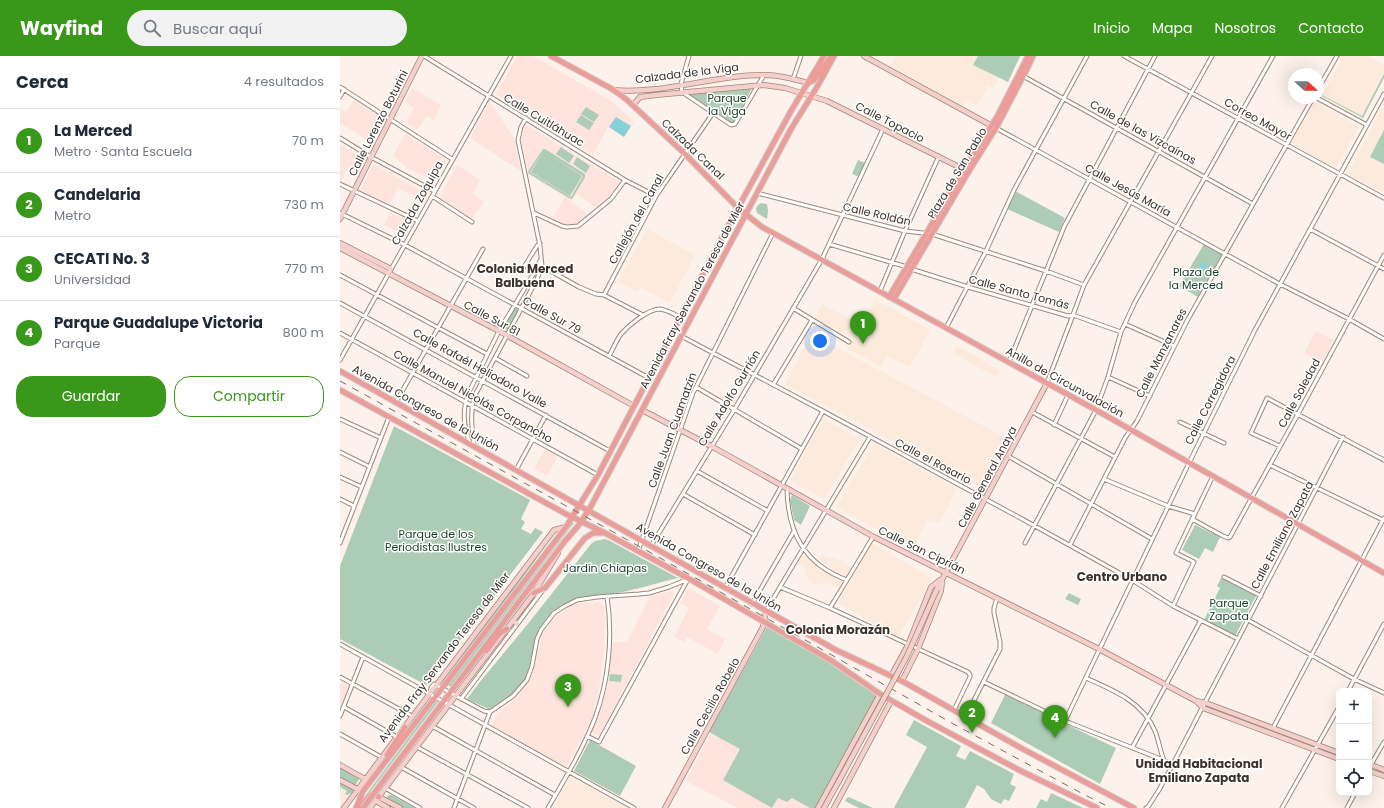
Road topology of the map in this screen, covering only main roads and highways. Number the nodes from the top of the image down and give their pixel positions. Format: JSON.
{"nodes":[{"id":1,"x":551,"y":56,"type":"edge"},
{"id":2,"x":824,"y":56,"type":"edge"},
{"id":3,"x":833,"y":56,"type":"edge"},
{"id":4,"x":1028,"y":56,"type":"edge"},
{"id":5,"x":1033,"y":56,"type":"edge"},
{"id":6,"x":808,"y":83,"type":"junction"},
{"id":7,"x":633,"y":105,"type":"joint"},
{"id":8,"x":1008,"y":106,"type":"junction"},
{"id":9,"x":998,"y":115,"type":"junction"},
{"id":10,"x":993,"y":127,"type":"junction"},
{"id":11,"x":738,"y":208,"type":"junction"},
{"id":12,"x":746,"y":214,"type":"junction"},
{"id":13,"x":892,"y":298,"type":"junction"},
{"id":14,"x":340,"y":371,"type":"edge"},
{"id":15,"x":340,"y":390,"type":"edge"},
{"id":16,"x":580,"y":506,"type":"junction"},
{"id":17,"x":589,"y":510,"type":"junction"},
{"id":18,"x":573,"y":518,"type":"junction"},
{"id":19,"x":581,"y":522,"type":"junction"},
{"id":20,"x":605,"y":533,"type":"junction"},
{"id":21,"x":1384,"y":573,"type":"edge"},
{"id":22,"x":725,"y":588,"type":"junction"},
{"id":23,"x":710,"y":591,"type":"junction"},
{"id":24,"x":534,"y":593,"type":"road end"},
{"id":25,"x":499,"y":614,"type":"junction"},
{"id":26,"x":506,"y":619,"type":"junction"},
{"id":27,"x":507,"y":629,"type":"road end"},
{"id":28,"x":459,"y":681,"type":"junction"},
{"id":29,"x":405,"y":727,"type":"road end"},
{"id":30,"x":364,"y":791,"type":"junction"},
{"id":31,"x":377,"y":799,"type":"road end"},
{"id":32,"x":356,"y":808,"type":"edge"},
{"id":33,"x":359,"y":808,"type":"edge"},
{"id":34,"x":363,"y":808,"type":"edge"},
{"id":35,"x":1097,"y":808,"type":"edge"},
{"id":36,"x":1134,"y":808,"type":"edge"}],
"edges":[{"from":1,"to":7,"type":"main road","name":"Calzada de la Viga"},
{"from":2,"to":6,"type":"main road","name":"Avenida Fray Servando Teresa de Mier"},
{"from":3,"to":6,"type":"main road"},
{"from":3,"to":12,"type":"main road","name":"Avenida Fray Servando Teresa de Mier"},
{"from":4,"to":9,"type":"main road","name":"Plaza de San Pablo"},
{"from":5,"to":8,"type":"main road","name":"Plaza de San Pablo"},
{"from":6,"to":11,"type":"main road","name":"Avenida Fray Servando Teresa de Mier"},
{"from":7,"to":11,"type":"main road","name":"Calzada Canal"},
{"from":8,"to":9,"type":"main road"},
{"from":8,"to":10,"type":"main road","name":"Plaza de San Pablo"},
{"from":9,"to":10,"type":"main road","name":"Plaza de San Pablo"},
{"from":10,"to":13,"type":"main road","name":"Plaza de San Pablo"},
{"from":11,"to":12,"type":"main road","name":"Anillo de Circunvalación"},
{"from":11,"to":16,"type":"main road","name":"Avenida Fray Servando Teresa de Mier"},
{"from":12,"to":13,"type":"main road","name":"Anillo de Circunvalación"},
{"from":12,"to":17,"type":"main road","name":"Avenida Fray Servando Teresa de Mier"},
{"from":13,"to":21,"type":"main road","name":"Anillo de Circunvalación"},
{"from":14,"to":16,"type":"main road","name":"Avenida Congreso de la Unión"},
{"from":15,"to":18,"type":"main road","name":"Avenida Congreso de la Unión"},
{"from":16,"to":17,"type":"main road","name":"Avenida Congreso de la Unión"},
{"from":16,"to":18,"type":"main road","name":"Avenida Fray Servando Teresa de Mier"},
{"from":17,"to":19,"type":"main road","name":"Avenida Fray Servando Teresa de Mier"},
{"from":17,"to":22,"type":"main road","name":"Avenida Congreso de la Unión"},
{"from":18,"to":19,"type":"main road","name":"Avenida Congreso de la Unión"},
{"from":18,"to":25,"type":"main road","name":"Avenida Fray Servando Teresa de Mier"},
{"from":19,"to":20,"type":"main road","name":"Avenida Congreso de la Unión"},
{"from":19,"to":26,"type":"main road","name":"Avenida Fray Servando Teresa de Mier"},
{"from":20,"to":23,"type":"main road","name":"Avenida Congreso de la Unión"},
{"from":20,"to":24,"type":"main road"},
{"from":22,"to":23,"type":"main road"},
{"from":22,"to":36,"type":"main road","name":"Avenida Congreso de la Unión"},
{"from":23,"to":35,"type":"main road","name":"Avenida Congreso de la Unión"},
{"from":25,"to":26,"type":"main road"},
{"from":25,"to":30,"type":"main road","name":"Avenida Fray Servando Teresa de Mier"},
{"from":26,"to":28,"type":"main road","name":"Avenida Fray Servando Teresa de Mier"},
{"from":27,"to":28,"type":"main road"},
{"from":28,"to":34,"type":"main road","name":"Avenida Fray Servando Teresa de Mier","bridge":true},
{"from":29,"to":30,"type":"main road"},
{"from":30,"to":32,"type":"main road","name":"Avenida Fray Servando Teresa de Mier"},
{"from":31,"to":33,"type":"main road"}]}
